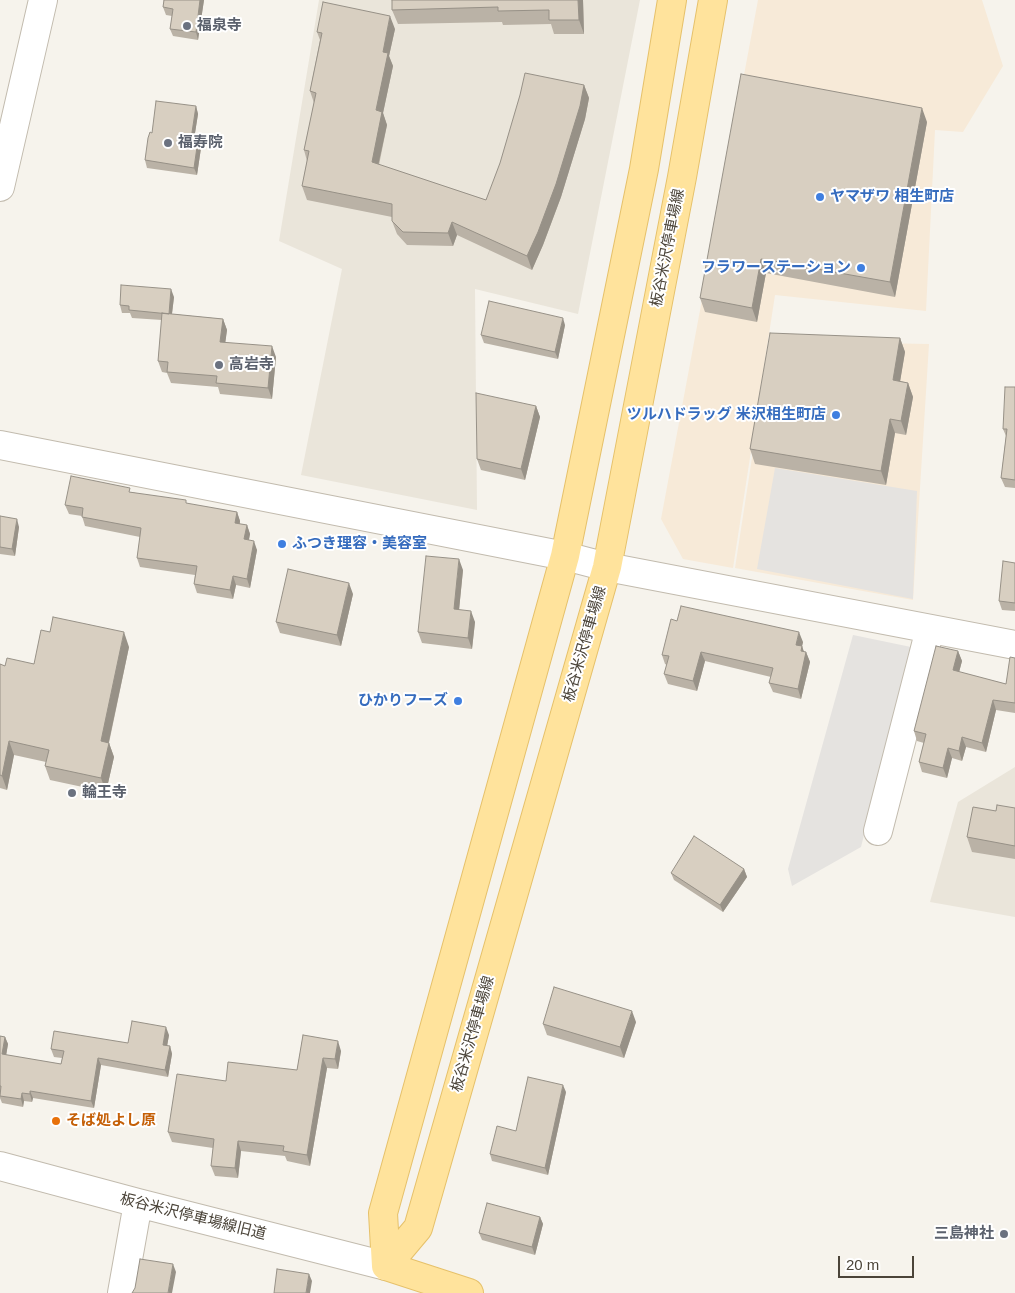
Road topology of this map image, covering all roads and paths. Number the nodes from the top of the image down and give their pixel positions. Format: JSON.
{"nodes":[{"id":1,"x":43,"y":0,"type":"edge"},
{"id":2,"x":672,"y":0,"type":"edge"},
{"id":3,"x":713,"y":0,"type":"edge"},
{"id":4,"x":0,"y":187,"type":"edge"},
{"id":5,"x":0,"y":445,"type":"edge"},
{"id":6,"x":565,"y":556,"type":"junction"},
{"id":7,"x":607,"y":567,"type":"junction"},
{"id":8,"x":930,"y":629,"type":"junction"},
{"id":9,"x":1015,"y":645,"type":"edge"},
{"id":10,"x":878,"y":831,"type":"dead end"},
{"id":11,"x":0,"y":1166,"type":"edge"},
{"id":12,"x":138,"y":1203,"type":"junction"},
{"id":13,"x":386,"y":1266,"type":"junction"},
{"id":14,"x":122,"y":1293,"type":"edge"},
{"id":15,"x":469,"y":1293,"type":"edge"}],
"edges":[{"from":1,"to":4,"type":"street"},
{"from":2,"to":6,"type":"main road"},
{"from":3,"to":7,"type":"main road","name":"板谷米沢停車場線"},
{"from":5,"to":6,"type":"street"},
{"from":6,"to":7,"type":"street"},
{"from":6,"to":13,"type":"main road"},
{"from":7,"to":8,"type":"street"},
{"from":7,"to":13,"type":"main road","name":"板谷米沢停車場線"},
{"from":8,"to":9,"type":"street"},
{"from":8,"to":10,"type":"street"},
{"from":11,"to":12,"type":"street","name":"板谷米沢停車場線旧道"},
{"from":12,"to":13,"type":"street","name":"板谷米沢停車場線旧道"},
{"from":12,"to":14,"type":"street"},
{"from":13,"to":15,"type":"main road"}]}
